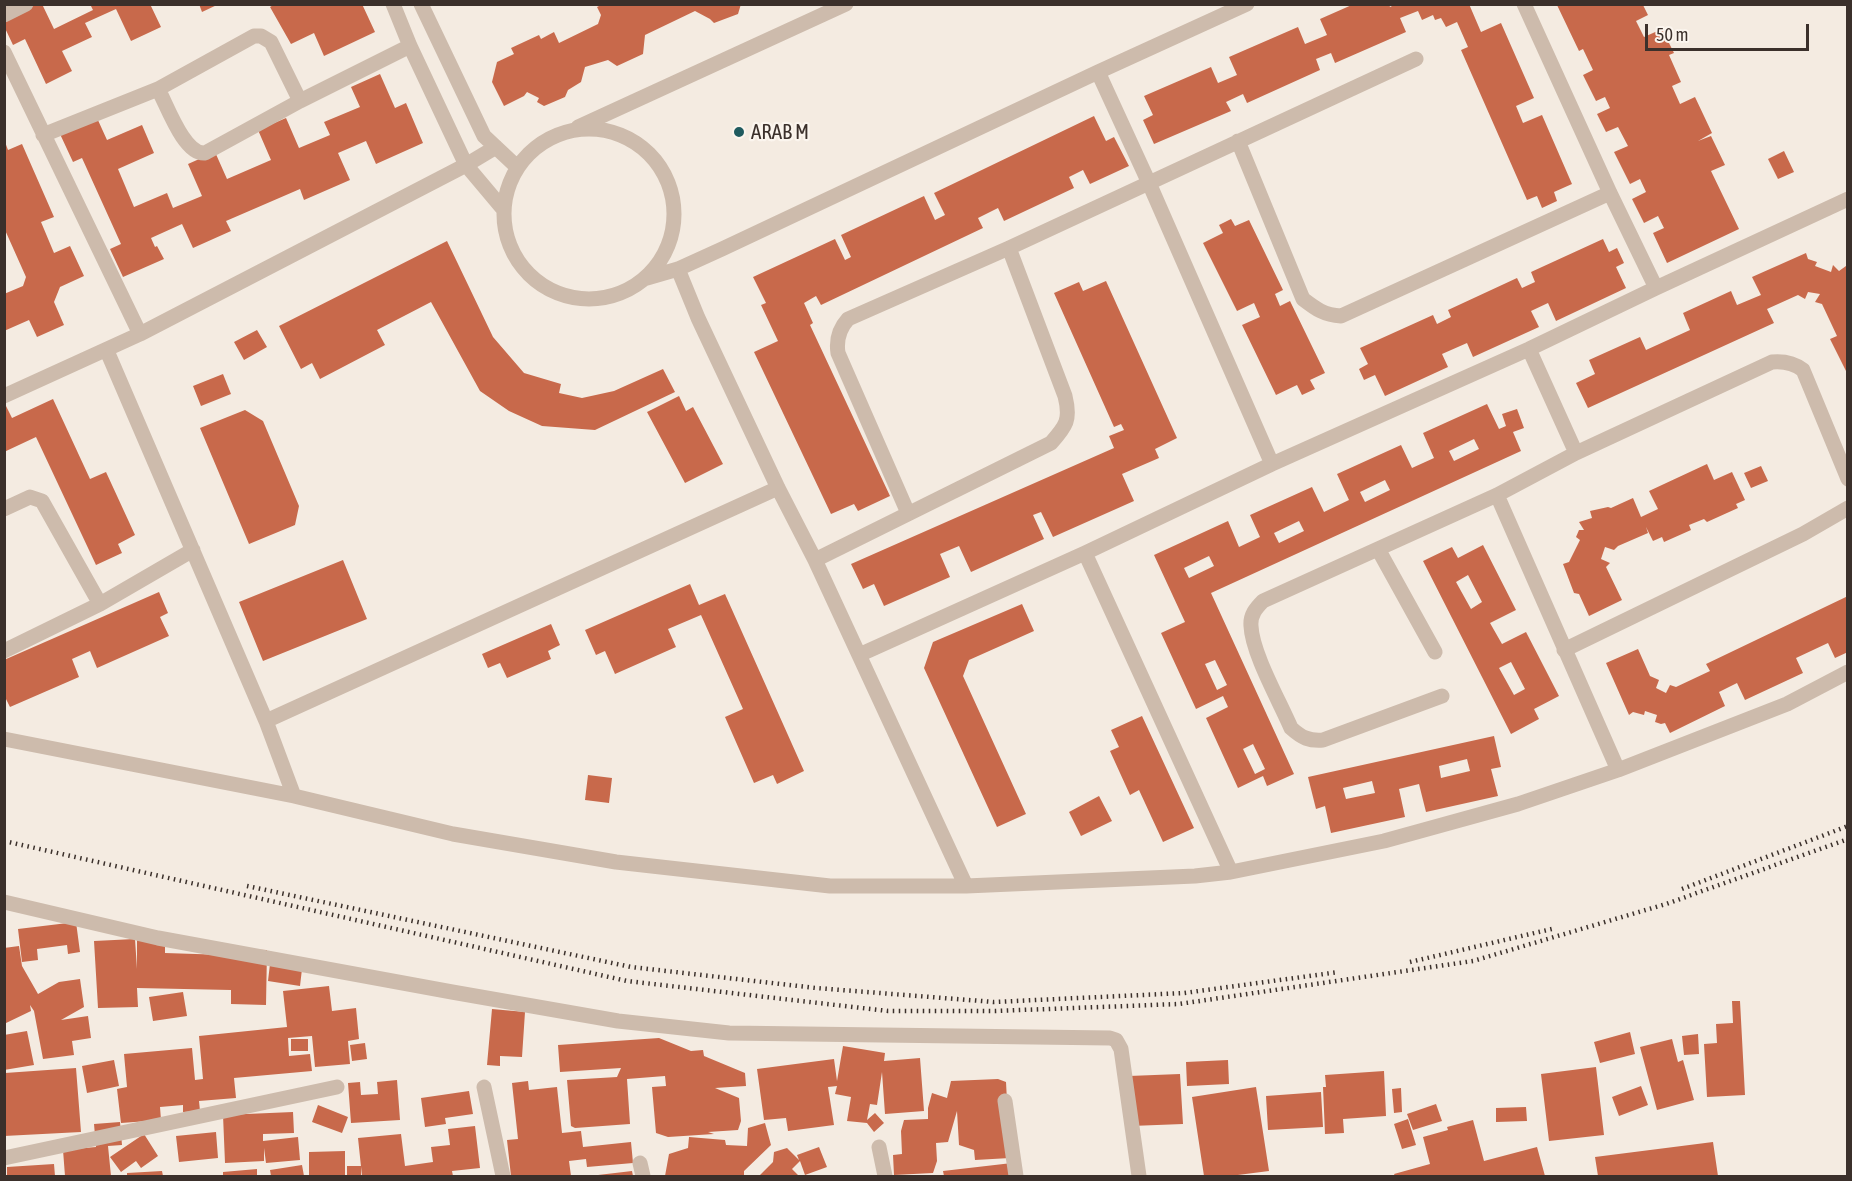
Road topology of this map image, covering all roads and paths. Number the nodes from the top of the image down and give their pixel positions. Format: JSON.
{"nodes":[{"id":1,"x":26,"y":4,"type":"edge"},
{"id":2,"x":393,"y":4,"type":"edge"},
{"id":3,"x":421,"y":4,"type":"edge"},
{"id":4,"x":846,"y":4,"type":"edge"},
{"id":5,"x":1247,"y":4,"type":"edge"},
{"id":6,"x":1524,"y":4,"type":"edge"},
{"id":7,"x":4,"y":15,"type":"edge"},
{"id":8,"x":410,"y":46,"type":"junction"},
{"id":9,"x":4,"y":52,"type":"edge"},
{"id":10,"x":1416,"y":59,"type":"dead end"},
{"id":11,"x":1098,"y":72,"type":"junction"},
{"id":12,"x":158,"y":88,"type":"junction"},
{"id":13,"x":300,"y":101,"type":"junction"},
{"id":14,"x":572,"y":130,"type":"junction"},
{"id":15,"x":44,"y":135,"type":"junction"},
{"id":16,"x":1238,"y":141,"type":"junction"},
{"id":17,"x":496,"y":147,"type":"junction"},
{"id":18,"x":466,"y":165,"type":"junction"},
{"id":19,"x":517,"y":167,"type":"junction"},
{"id":20,"x":1149,"y":183,"type":"junction"},
{"id":21,"x":1610,"y":194,"type":"junction"},
{"id":22,"x":1848,"y":199,"type":"edge"},
{"id":23,"x":503,"y":209,"type":"junction"},
{"id":24,"x":1009,"y":248,"type":"junction"},
{"id":25,"x":678,"y":269,"type":"junction"},
{"id":26,"x":647,"y":278,"type":"junction"},
{"id":27,"x":1656,"y":288,"type":"junction"},
{"id":28,"x":140,"y":334,"type":"junction"},
{"id":29,"x":1529,"y":349,"type":"junction"},
{"id":30,"x":106,"y":351,"type":"junction"},
{"id":31,"x":4,"y":396,"type":"edge"},
{"id":32,"x":1576,"y":453,"type":"junction"},
{"id":33,"x":1272,"y":464,"type":"junction"},
{"id":34,"x":1848,"y":479,"type":"edge"},
{"id":35,"x":778,"y":488,"type":"junction"},
{"id":36,"x":1497,"y":495,"type":"junction"},
{"id":37,"x":1848,"y":508,"type":"edge"},
{"id":38,"x":4,"y":509,"type":"edge"},
{"id":39,"x":908,"y":513,"type":"junction"},
{"id":40,"x":1378,"y":549,"type":"junction"},
{"id":41,"x":193,"y":550,"type":"junction"},
{"id":42,"x":1085,"y":553,"type":"junction"},
{"id":43,"x":815,"y":560,"type":"junction"},
{"id":44,"x":99,"y":604,"type":"junction"},
{"id":45,"x":1564,"y":650,"type":"junction"},
{"id":46,"x":4,"y":651,"type":"edge"},
{"id":47,"x":1435,"y":652,"type":"dead end"},
{"id":48,"x":859,"y":655,"type":"junction"},
{"id":49,"x":1848,"y":672,"type":"edge"},
{"id":50,"x":1442,"y":696,"type":"dead end"},
{"id":51,"x":266,"y":721,"type":"junction"},
{"id":52,"x":4,"y":739,"type":"edge"},
{"id":53,"x":1618,"y":770,"type":"junction"},
{"id":54,"x":294,"y":796,"type":"junction"},
{"id":55,"x":1231,"y":872,"type":"junction"},
{"id":56,"x":966,"y":886,"type":"junction"},
{"id":57,"x":4,"y":902,"type":"edge"},
{"id":58,"x":337,"y":1087,"type":"dead end"},
{"id":59,"x":484,"y":1087,"type":"dead end"},
{"id":60,"x":1005,"y":1101,"type":"dead end"},
{"id":61,"x":879,"y":1148,"type":"dead end"},
{"id":62,"x":4,"y":1158,"type":"edge"},
{"id":63,"x":503,"y":1176,"type":"edge"},
{"id":64,"x":885,"y":1176,"type":"edge"},
{"id":65,"x":1017,"y":1176,"type":"edge"},
{"id":66,"x":1139,"y":1176,"type":"edge"}],
"edges":[{"from":1,"to":7,"type":"street"},
{"from":2,"to":8,"type":"street"},
{"from":3,"to":17,"type":"street"},
{"from":4,"to":14,"type":"street"},
{"from":5,"to":11,"type":"street"},
{"from":6,"to":21,"type":"street"},
{"from":8,"to":13,"type":"street"},
{"from":8,"to":18,"type":"street"},
{"from":9,"to":15,"type":"street"},
{"from":10,"to":16,"type":"street"},
{"from":11,"to":20,"type":"street"},
{"from":11,"to":25,"type":"street"},
{"from":12,"to":13,"type":"street"},
{"from":12,"to":13,"type":"street"},
{"from":12,"to":15,"type":"street"},
{"from":14,"to":19,"type":"street"},
{"from":14,"to":26,"type":"street"},
{"from":15,"to":28,"type":"street"},
{"from":16,"to":20,"type":"street"},
{"from":16,"to":21,"type":"street"},
{"from":17,"to":18,"type":"street"},
{"from":17,"to":19,"type":"street"},
{"from":18,"to":23,"type":"street"},
{"from":18,"to":28,"type":"street"},
{"from":19,"to":23,"type":"street"},
{"from":20,"to":24,"type":"street"},
{"from":20,"to":33,"type":"street"},
{"from":21,"to":27,"type":"street"},
{"from":22,"to":27,"type":"street"},
{"from":23,"to":26,"type":"street"},
{"from":24,"to":39,"type":"street"},
{"from":24,"to":39,"type":"street"},
{"from":25,"to":26,"type":"street"},
{"from":25,"to":35,"type":"street"},
{"from":27,"to":29,"type":"street"},
{"from":28,"to":30,"type":"street"},
{"from":29,"to":32,"type":"street"},
{"from":29,"to":33,"type":"street"},
{"from":30,"to":31,"type":"street"},
{"from":30,"to":41,"type":"street"},
{"from":32,"to":34,"type":"street"},
{"from":32,"to":36,"type":"street"},
{"from":33,"to":42,"type":"street"},
{"from":35,"to":43,"type":"street"},
{"from":35,"to":51,"type":"street"},
{"from":36,"to":40,"type":"street"},
{"from":36,"to":45,"type":"street"},
{"from":37,"to":45,"type":"street"},
{"from":38,"to":44,"type":"street"},
{"from":39,"to":43,"type":"street"},
{"from":40,"to":47,"type":"street"},
{"from":40,"to":50,"type":"street"},
{"from":41,"to":44,"type":"street"},
{"from":41,"to":51,"type":"street"},
{"from":42,"to":48,"type":"street"},
{"from":42,"to":55,"type":"street"},
{"from":43,"to":48,"type":"street"},
{"from":44,"to":46,"type":"street"},
{"from":45,"to":53,"type":"street"},
{"from":48,"to":56,"type":"street"},
{"from":49,"to":53,"type":"street"},
{"from":51,"to":54,"type":"street"},
{"from":52,"to":54,"type":"street"},
{"from":53,"to":55,"type":"street"},
{"from":54,"to":56,"type":"street"},
{"from":55,"to":56,"type":"street"},
{"from":57,"to":66,"type":"street"},
{"from":58,"to":62,"type":"street"},
{"from":59,"to":63,"type":"street"},
{"from":60,"to":65,"type":"street"},
{"from":61,"to":64,"type":"street"}]}
